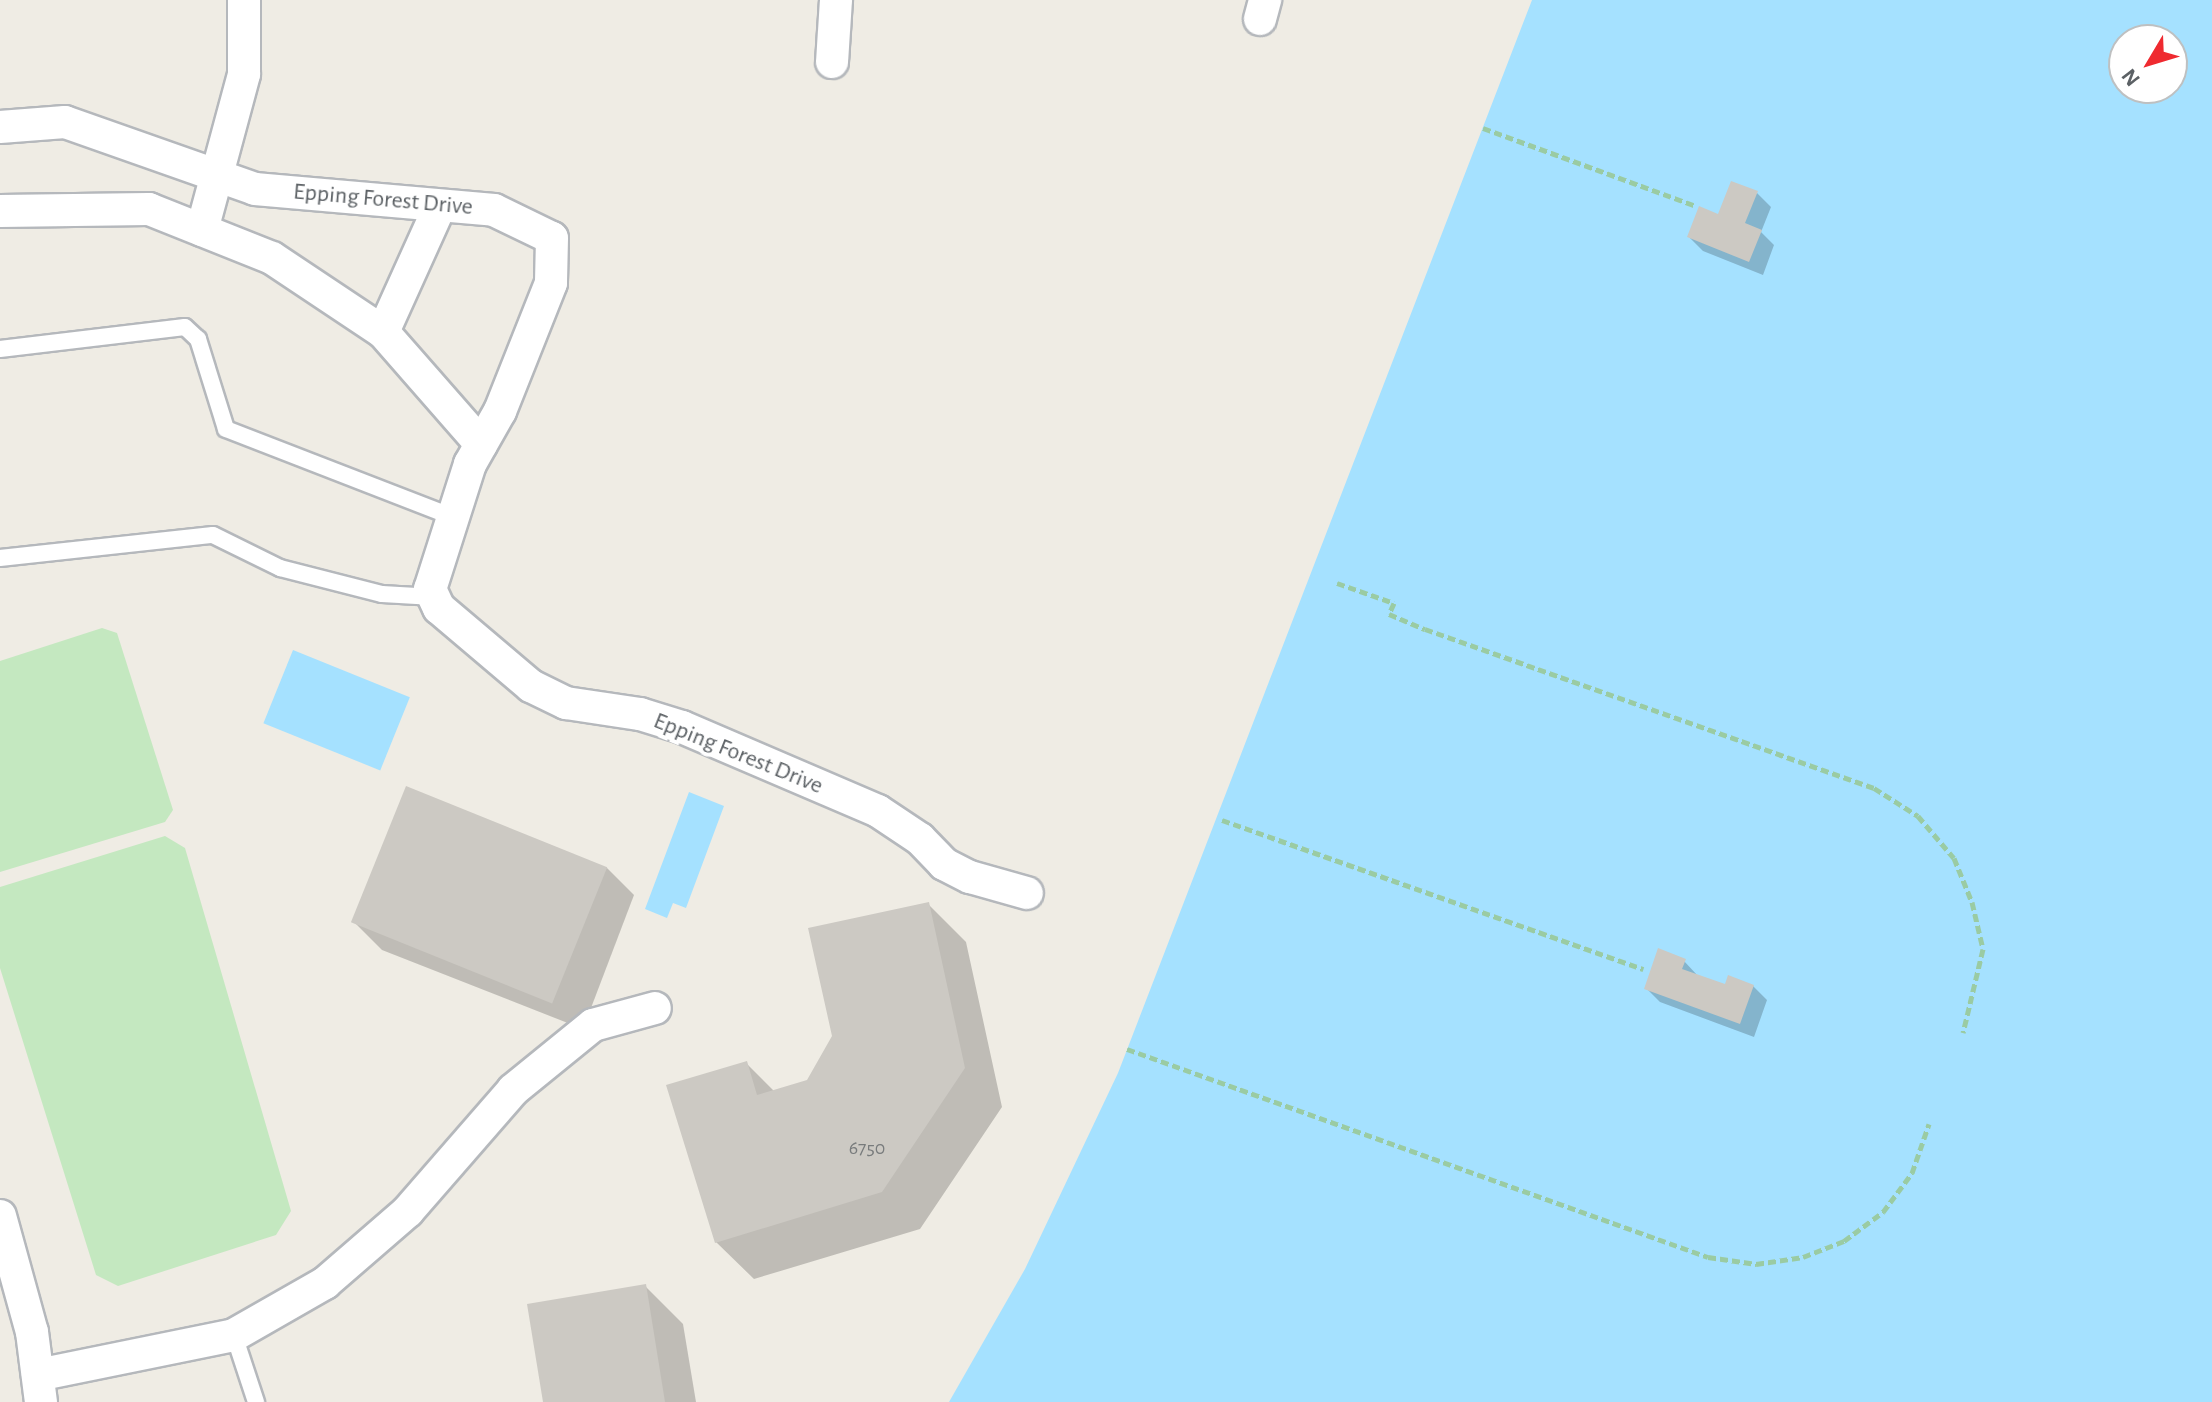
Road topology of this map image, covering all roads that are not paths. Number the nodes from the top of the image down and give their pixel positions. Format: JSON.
{"nodes":[{"id":1,"x":244,"y":0,"type":"edge"},
{"id":2,"x":836,"y":0,"type":"edge"},
{"id":3,"x":832,"y":62,"type":"dead end"},
{"id":4,"x":0,"y":127,"type":"edge"},
{"id":5,"x":219,"y":178,"type":"junction"},
{"id":6,"x":440,"y":206,"type":"junction"},
{"id":7,"x":0,"y":211,"type":"edge"},
{"id":8,"x":202,"y":230,"type":"junction"},
{"id":9,"x":383,"y":332,"type":"junction"},
{"id":10,"x":0,"y":349,"type":"edge"},
{"id":11,"x":481,"y":444,"type":"junction"},
{"id":12,"x":453,"y":517,"type":"junction"},
{"id":13,"x":0,"y":558,"type":"edge"},
{"id":14,"x":434,"y":597,"type":"junction"},
{"id":15,"x":1027,"y":893,"type":"dead end"},
{"id":16,"x":655,"y":1008,"type":"dead end"},
{"id":17,"x":0,"y":1216,"type":"edge"},
{"id":18,"x":234,"y":1335,"type":"junction"},
{"id":19,"x":39,"y":1388,"type":"edge"},
{"id":20,"x":256,"y":1402,"type":"edge"}],
"edges":[{"from":1,"to":5,"type":"street"},
{"from":2,"to":3,"type":"street"},
{"from":4,"to":5,"type":"street","name":"Epping Forest Drive"},
{"from":5,"to":6,"type":"street","name":"Epping Forest Drive"},
{"from":5,"to":8,"type":"street"},
{"from":6,"to":9,"type":"street"},
{"from":6,"to":11,"type":"street","name":"Epping Forest Drive"},
{"from":7,"to":8,"type":"street"},
{"from":8,"to":9,"type":"street"},
{"from":9,"to":11,"type":"street"},
{"from":10,"to":12,"type":"lane"},
{"from":11,"to":12,"type":"street","name":"Epping Forest Drive"},
{"from":12,"to":14,"type":"street","name":"Epping Forest Drive"},
{"from":13,"to":14,"type":"lane"},
{"from":14,"to":15,"type":"street","name":"Epping Forest Drive"},
{"from":16,"to":18,"type":"street"},
{"from":17,"to":19,"type":"street"},
{"from":18,"to":19,"type":"street"},
{"from":18,"to":20,"type":"lane"}]}
